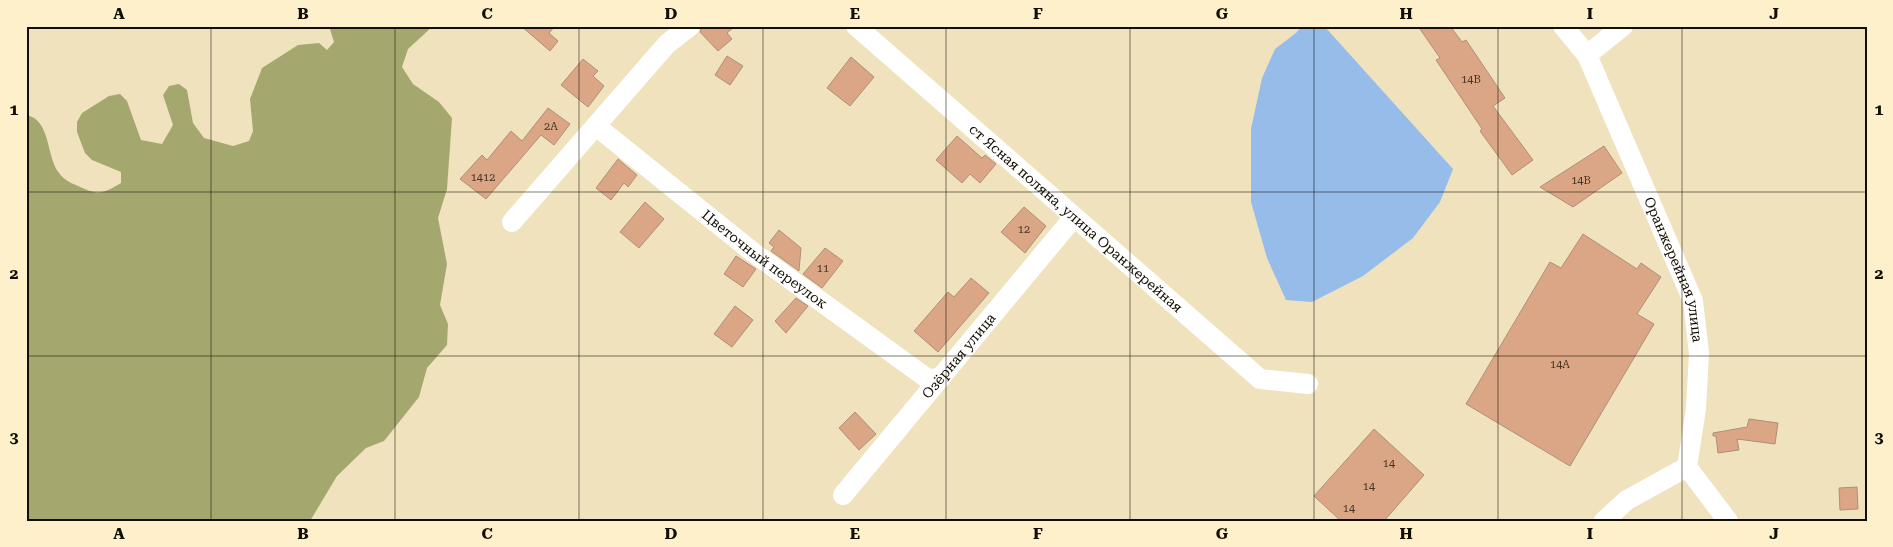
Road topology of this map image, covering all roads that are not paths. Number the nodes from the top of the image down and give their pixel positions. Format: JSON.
{"nodes":[{"id":1,"x":690,"y":26,"type":"edge"},
{"id":2,"x":856,"y":26,"type":"edge"},
{"id":3,"x":1564,"y":26,"type":"edge"},
{"id":4,"x":1623,"y":26,"type":"edge"},
{"id":5,"x":1587,"y":55,"type":"junction"},
{"id":6,"x":596,"y":126,"type":"junction"},
{"id":7,"x":1074,"y":217,"type":"junction"},
{"id":8,"x":512,"y":222,"type":"dead end"},
{"id":9,"x":941,"y":378,"type":"junction"},
{"id":10,"x":1308,"y":384,"type":"dead end"},
{"id":11,"x":1687,"y":467,"type":"junction"},
{"id":12,"x":843,"y":495,"type":"dead end"},
{"id":13,"x":1604,"y":521,"type":"edge"},
{"id":14,"x":1728,"y":521,"type":"edge"}],
"edges":[{"from":1,"to":6,"type":"street"},
{"from":2,"to":7,"type":"street","name":"ст Ясная поляна, улица Оранжерейная"},
{"from":3,"to":5,"type":"street","name":"Оранжерейная улица"},
{"from":4,"to":5,"type":"street"},
{"from":5,"to":11,"type":"street","name":"Оранжерейная улица"},
{"from":6,"to":8,"type":"street"},
{"from":6,"to":9,"type":"street","name":"Цветочный переулок"},
{"from":7,"to":9,"type":"street","name":"Озёрная улица"},
{"from":7,"to":10,"type":"street","name":"ст Ясная поляна, улица Оранжерейная"},
{"from":9,"to":12,"type":"street","name":"Озёрная улица"},
{"from":11,"to":13,"type":"street"},
{"from":11,"to":14,"type":"street"}]}
